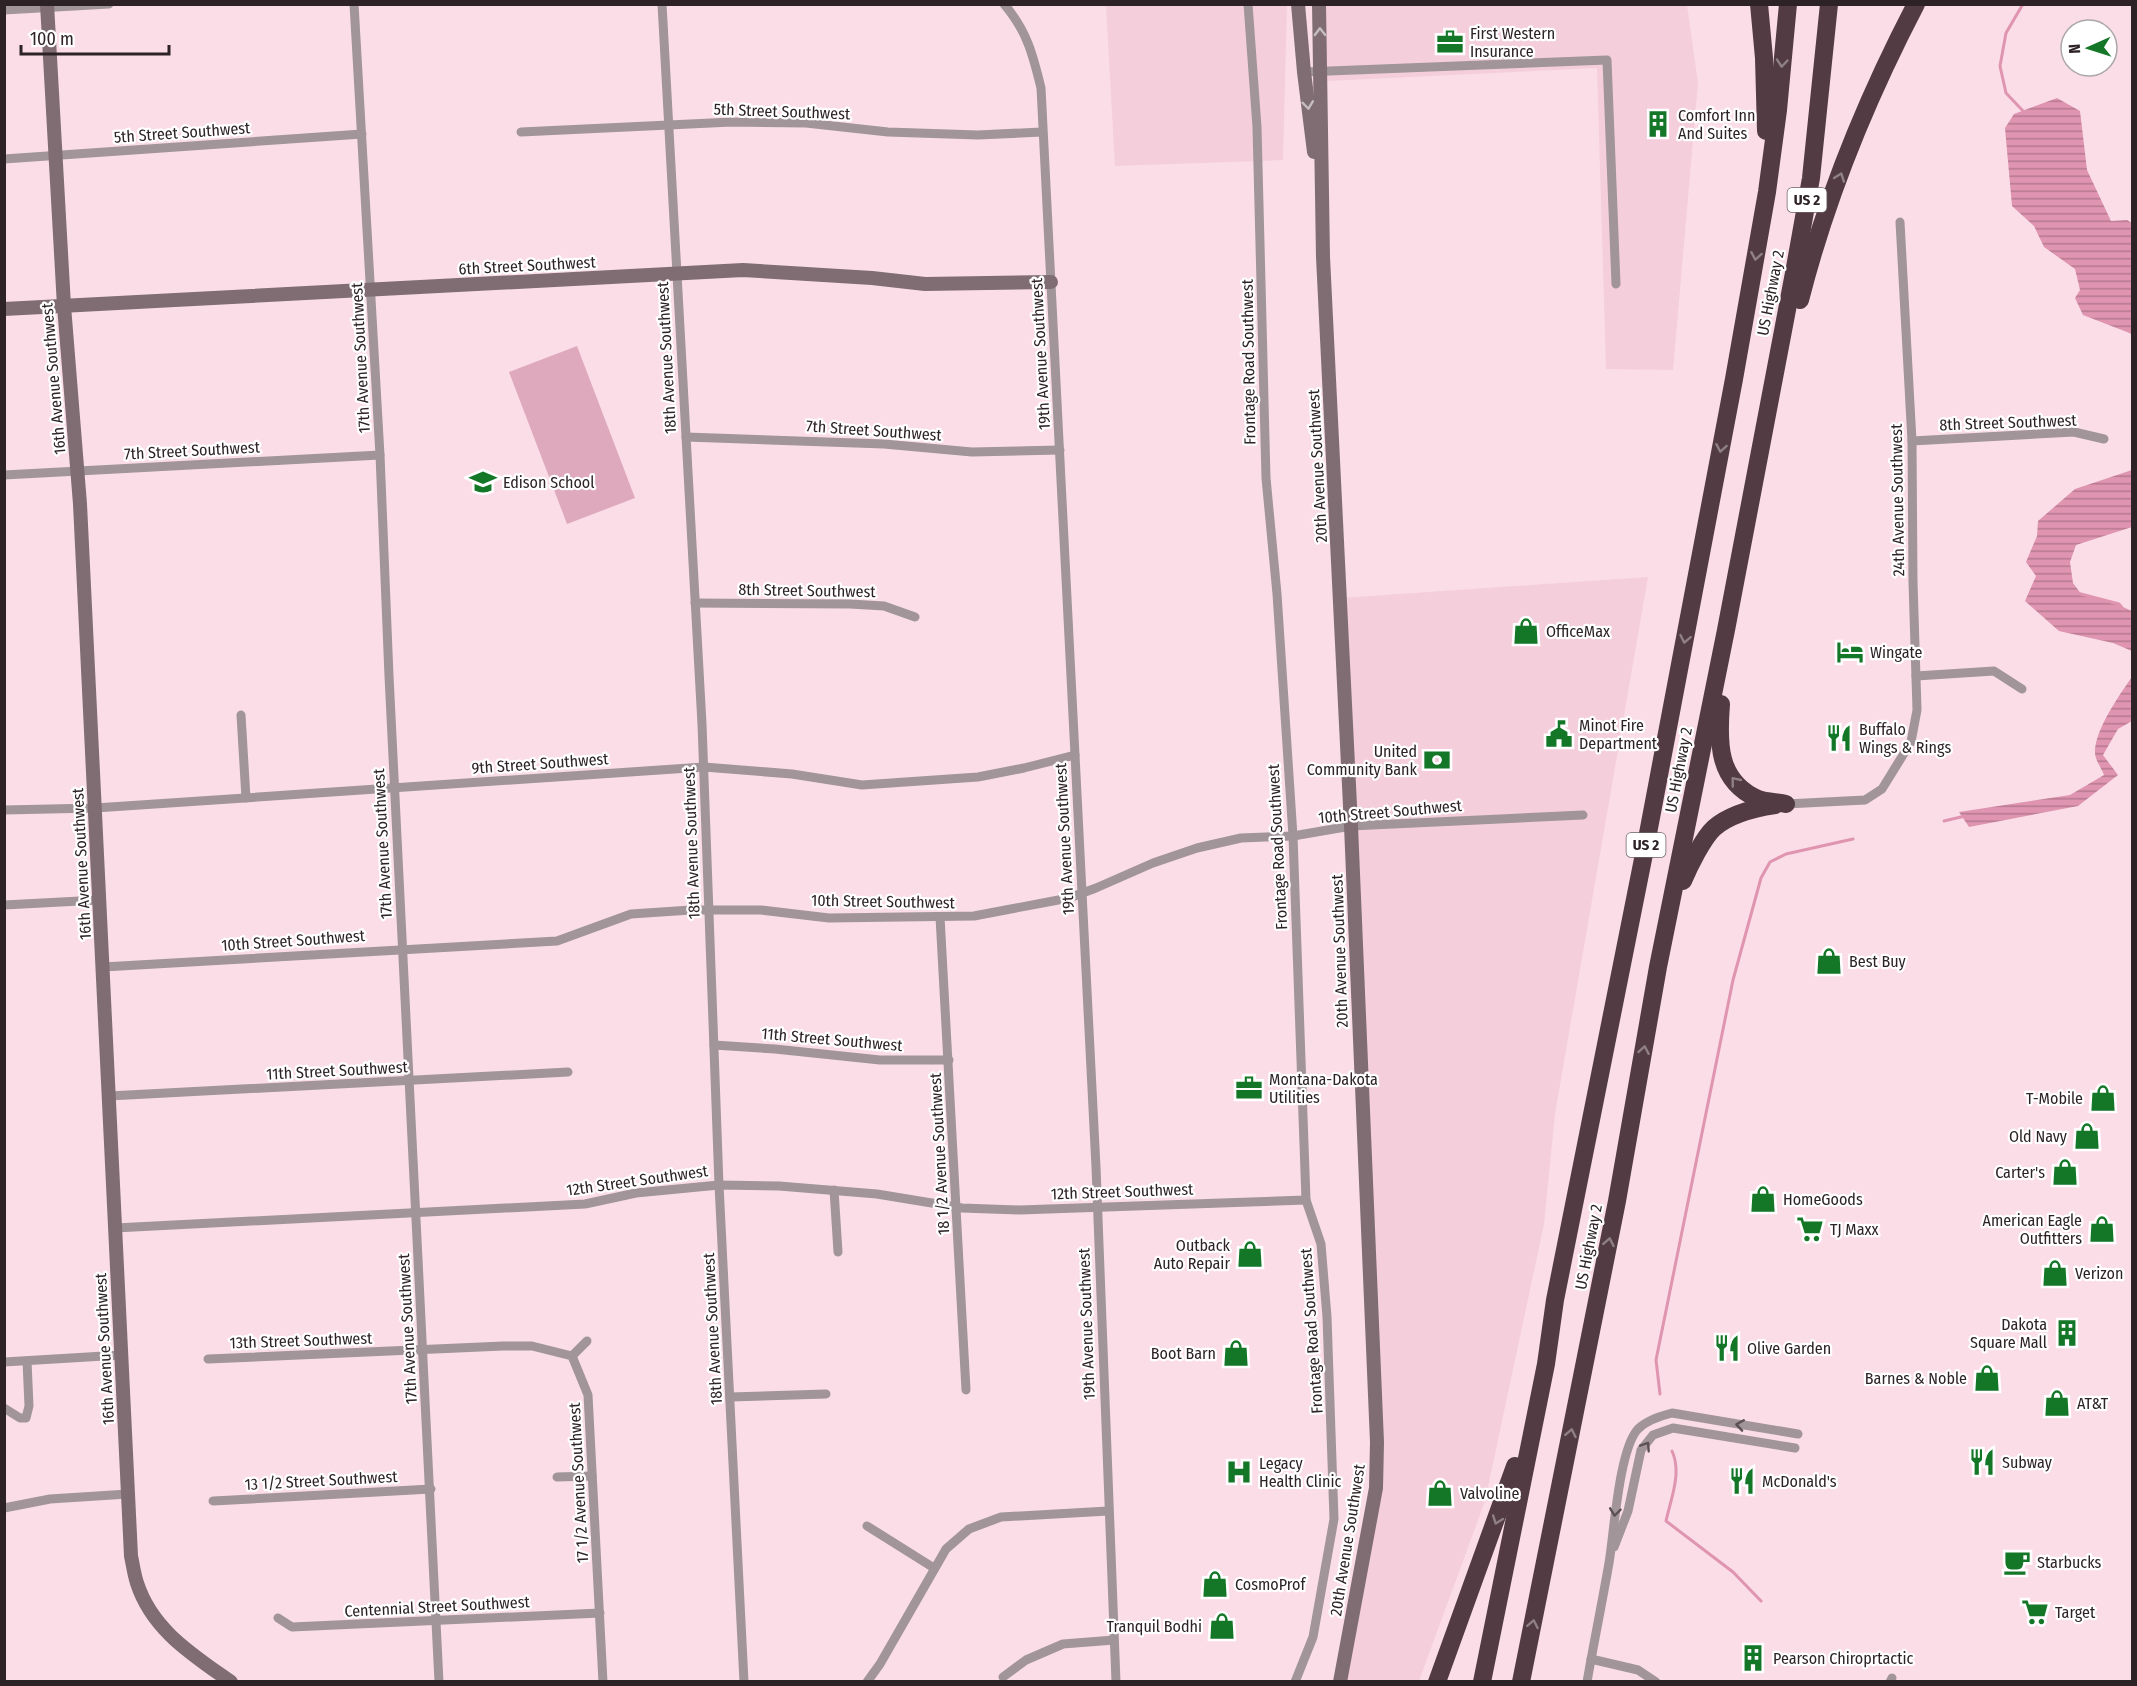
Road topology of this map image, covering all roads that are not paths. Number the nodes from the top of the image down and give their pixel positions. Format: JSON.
{"nodes":[{"id":1,"x":109,"y":4,"type":"edge"},
{"id":2,"x":354,"y":4,"type":"edge"},
{"id":3,"x":662,"y":4,"type":"edge"},
{"id":4,"x":1004,"y":4,"type":"edge"},
{"id":5,"x":1248,"y":4,"type":"edge"},
{"id":6,"x":1298,"y":4,"type":"edge"},
{"id":7,"x":1320,"y":4,"type":"edge"},
{"id":8,"x":1759,"y":4,"type":"edge"},
{"id":9,"x":1788,"y":4,"type":"edge"},
{"id":10,"x":1829,"y":4,"type":"edge"},
{"id":11,"x":1916,"y":4,"type":"edge"},
{"id":12,"x":47,"y":6,"type":"edge"},
{"id":13,"x":4,"y":10,"type":"edge"},
{"id":14,"x":1320,"y":71,"type":"junction"},
{"id":15,"x":1304,"y":72,"type":"junction"},
{"id":16,"x":668,"y":124,"type":"junction"},
{"id":17,"x":521,"y":132,"type":"dead end"},
{"id":18,"x":1042,"y":132,"type":"junction"},
{"id":19,"x":362,"y":134,"type":"junction"},
{"id":20,"x":55,"y":156,"type":"junction"},
{"id":21,"x":4,"y":159,"type":"edge"},
{"id":22,"x":1322,"y":216,"type":"junction"},
{"id":23,"x":1900,"y":222,"type":"dead end"},
{"id":24,"x":1761,"y":228,"type":"junction"},
{"id":25,"x":677,"y":274,"type":"junction"},
{"id":26,"x":1051,"y":282,"type":"junction"},
{"id":27,"x":1616,"y":284,"type":"dead end"},
{"id":28,"x":371,"y":288,"type":"junction"},
{"id":29,"x":64,"y":306,"type":"junction"},
{"id":30,"x":4,"y":309,"type":"edge"},
{"id":31,"x":1771,"y":393,"type":"junction"},
{"id":32,"x":686,"y":437,"type":"junction"},
{"id":33,"x":2103,"y":439,"type":"dead end"},
{"id":34,"x":1912,"y":441,"type":"junction"},
{"id":35,"x":1060,"y":450,"type":"junction"},
{"id":36,"x":380,"y":455,"type":"junction"},
{"id":37,"x":78,"y":472,"type":"junction"},
{"id":38,"x":4,"y":474,"type":"edge"},
{"id":39,"x":695,"y":603,"type":"junction"},
{"id":40,"x":915,"y":617,"type":"dead end"},
{"id":41,"x":1726,"y":630,"type":"junction"},
{"id":42,"x":1916,"y":676,"type":"junction"},
{"id":43,"x":2022,"y":689,"type":"dead end"},
{"id":44,"x":241,"y":715,"type":"dead end"},
{"id":45,"x":1075,"y":755,"type":"junction"},
{"id":46,"x":704,"y":767,"type":"junction"},
{"id":47,"x":395,"y":788,"type":"junction"},
{"id":48,"x":246,"y":798,"type":"junction"},
{"id":49,"x":1786,"y":804,"type":"junction"},
{"id":50,"x":95,"y":808,"type":"junction"},
{"id":51,"x":4,"y":810,"type":"edge"},
{"id":52,"x":1583,"y":815,"type":"dead end"},
{"id":53,"x":1352,"y":826,"type":"junction"},
{"id":54,"x":1293,"y":836,"type":"junction"},
{"id":55,"x":1082,"y":893,"type":"junction"},
{"id":56,"x":99,"y":900,"type":"junction"},
{"id":57,"x":4,"y":905,"type":"edge"},
{"id":58,"x":709,"y":909,"type":"junction"},
{"id":59,"x":1670,"y":912,"type":"junction"},
{"id":60,"x":940,"y":917,"type":"junction"},
{"id":61,"x":403,"y":948,"type":"junction"},
{"id":62,"x":103,"y":967,"type":"junction"},
{"id":63,"x":714,"y":1045,"type":"junction"},
{"id":64,"x":949,"y":1060,"type":"junction"},
{"id":65,"x":568,"y":1072,"type":"dead end"},
{"id":66,"x":410,"y":1082,"type":"junction"},
{"id":67,"x":109,"y":1096,"type":"junction"},
{"id":68,"x":719,"y":1185,"type":"junction"},
{"id":69,"x":834,"y":1190,"type":"junction"},
{"id":70,"x":1306,"y":1200,"type":"junction"},
{"id":71,"x":1098,"y":1207,"type":"junction"},
{"id":72,"x":956,"y":1208,"type":"junction"},
{"id":73,"x":417,"y":1214,"type":"junction"},
{"id":74,"x":115,"y":1228,"type":"junction"},
{"id":75,"x":838,"y":1252,"type":"dead end"},
{"id":76,"x":587,"y":1341,"type":"dead end"},
{"id":77,"x":423,"y":1350,"type":"junction"},
{"id":78,"x":121,"y":1355,"type":"junction"},
{"id":79,"x":572,"y":1356,"type":"junction"},
{"id":80,"x":208,"y":1359,"type":"dead end"},
{"id":81,"x":27,"y":1361,"type":"junction"},
{"id":82,"x":4,"y":1362,"type":"edge"},
{"id":83,"x":1546,"y":1364,"type":"junction"},
{"id":84,"x":966,"y":1390,"type":"dead end"},
{"id":85,"x":826,"y":1394,"type":"dead end"},
{"id":86,"x":730,"y":1397,"type":"junction"},
{"id":87,"x":4,"y":1408,"type":"edge"},
{"id":88,"x":1798,"y":1434,"type":"dead end"},
{"id":89,"x":1795,"y":1449,"type":"dead end"},
{"id":90,"x":592,"y":1476,"type":"junction"},
{"id":91,"x":557,"y":1477,"type":"dead end"},
{"id":92,"x":431,"y":1489,"type":"junction"},
{"id":93,"x":128,"y":1494,"type":"junction"},
{"id":94,"x":213,"y":1501,"type":"dead end"},
{"id":95,"x":4,"y":1508,"type":"edge"},
{"id":96,"x":1108,"y":1511,"type":"junction"},
{"id":97,"x":867,"y":1526,"type":"dead end"},
{"id":98,"x":1609,"y":1560,"type":"junction"},
{"id":99,"x":934,"y":1568,"type":"junction"},
{"id":100,"x":600,"y":1613,"type":"junction"},
{"id":101,"x":278,"y":1618,"type":"dead end"},
{"id":102,"x":436,"y":1620,"type":"junction"},
{"id":103,"x":1114,"y":1640,"type":"junction"},
{"id":104,"x":1591,"y":1659,"type":"junction"},
{"id":105,"x":1003,"y":1677,"type":"dead end"},
{"id":106,"x":231,"y":1682,"type":"edge"},
{"id":107,"x":439,"y":1682,"type":"edge"},
{"id":108,"x":603,"y":1682,"type":"edge"},
{"id":109,"x":744,"y":1682,"type":"edge"},
{"id":110,"x":867,"y":1682,"type":"edge"},
{"id":111,"x":1116,"y":1682,"type":"edge"},
{"id":112,"x":1295,"y":1682,"type":"edge"},
{"id":113,"x":1340,"y":1682,"type":"edge"},
{"id":114,"x":1437,"y":1682,"type":"edge"},
{"id":115,"x":1482,"y":1682,"type":"edge"},
{"id":116,"x":1521,"y":1682,"type":"edge"},
{"id":117,"x":1587,"y":1682,"type":"edge"},
{"id":118,"x":1656,"y":1682,"type":"edge"}],
"edges":[{"from":1,"to":12,"type":"street"},
{"from":2,"to":19,"type":"street","name":"17th Avenue Southwest"},
{"from":3,"to":16,"type":"street","name":"18th Avenue Southwest"},
{"from":4,"to":18,"type":"street","name":"19th Avenue Southwest"},
{"from":5,"to":54,"type":"street","name":"Frontage Road Southwest"},
{"from":6,"to":15,"type":"street","name":"20th Avenue Southwest"},
{"from":14,"to":7,"type":"street","name":"20th Avenue Southwest","one_way":true},
{"from":8,"to":24,"type":"highway"},
{"from":9,"to":24,"type":"highway","name":"US Highway 2","number":"US 2","one_way":true},
{"from":10,"to":31,"type":"highway","name":"US Highway 2","number":"US 2"},
{"from":31,"to":11,"type":"highway","one_way":true},
{"from":12,"to":13,"type":"street"},
{"from":12,"to":20,"type":"street","name":"16th Avenue Southwest"},
{"from":14,"to":15,"type":"street"},
{"from":14,"to":22,"type":"street","name":"20th Avenue Southwest"},
{"from":14,"to":27,"type":"street"},
{"from":15,"to":22,"type":"street","name":"20th Avenue Southwest","one_way":true},
{"from":16,"to":17,"type":"street","name":"5th Street Southwest"},
{"from":16,"to":18,"type":"street","name":"5th Street Southwest"},
{"from":16,"to":25,"type":"street","name":"18th Avenue Southwest"},
{"from":18,"to":26,"type":"street","name":"19th Avenue Southwest"},
{"from":19,"to":20,"type":"street","name":"5th Street Southwest"},
{"from":19,"to":28,"type":"street","name":"17th Avenue Southwest"},
{"from":20,"to":21,"type":"street","name":"5th Street Southwest"},
{"from":20,"to":29,"type":"street","name":"16th Avenue Southwest"},
{"from":22,"to":53,"type":"street","name":"20th Avenue Southwest"},
{"from":23,"to":34,"type":"street","name":"24th Avenue Southwest"},
{"from":24,"to":83,"type":"highway","name":"US Highway 2","number":"US 2","one_way":true},
{"from":25,"to":26,"type":"street","name":"6th Street Southwest"},
{"from":25,"to":28,"type":"street","name":"6th Street Southwest"},
{"from":25,"to":32,"type":"street","name":"18th Avenue Southwest"},
{"from":26,"to":35,"type":"street","name":"19th Avenue Southwest"},
{"from":28,"to":29,"type":"street","name":"6th Street Southwest"},
{"from":28,"to":36,"type":"street","name":"17th Avenue Southwest"},
{"from":29,"to":30,"type":"street","name":"6th Street Southwest"},
{"from":29,"to":37,"type":"street","name":"16th Avenue Southwest"},
{"from":31,"to":41,"type":"highway","name":"US Highway 2","number":"US 2"},
{"from":32,"to":35,"type":"street","name":"7th Street Southwest"},
{"from":32,"to":39,"type":"street","name":"18th Avenue Southwest"},
{"from":33,"to":34,"type":"street","name":"8th Street Southwest"},
{"from":34,"to":42,"type":"street","name":"24th Avenue Southwest"},
{"from":35,"to":45,"type":"street","name":"19th Avenue Southwest"},
{"from":36,"to":37,"type":"street","name":"7th Street Southwest"},
{"from":36,"to":47,"type":"street","name":"17th Avenue Southwest"},
{"from":37,"to":38,"type":"street","name":"7th Street Southwest"},
{"from":37,"to":50,"type":"street","name":"16th Avenue Southwest"},
{"from":39,"to":40,"type":"street","name":"8th Street Southwest"},
{"from":39,"to":46,"type":"street","name":"18th Avenue Southwest"},
{"from":49,"to":41,"type":"highway","one_way":true},
{"from":41,"to":59,"type":"highway","name":"US Highway 2","number":"US 2"},
{"from":42,"to":43,"type":"street"},
{"from":42,"to":49,"type":"street","name":"24th Avenue Southwest"},
{"from":44,"to":48,"type":"street"},
{"from":45,"to":46,"type":"street","name":"9th Street Southwest"},
{"from":45,"to":55,"type":"street","name":"19th Avenue Southwest"},
{"from":46,"to":47,"type":"street","name":"9th Street Southwest"},
{"from":46,"to":58,"type":"street","name":"18th Avenue Southwest"},
{"from":47,"to":48,"type":"street","name":"9th Street Southwest"},
{"from":47,"to":61,"type":"street","name":"17th Avenue Southwest"},
{"from":48,"to":50,"type":"street","name":"9th Street Southwest"},
{"from":49,"to":59,"type":"highway"},
{"from":50,"to":51,"type":"street","name":"9th Street Southwest"},
{"from":50,"to":56,"type":"street","name":"16th Avenue Southwest"},
{"from":52,"to":53,"type":"street","name":"10th Street Southwest"},
{"from":53,"to":54,"type":"street","name":"10th Street Southwest"},
{"from":53,"to":113,"type":"street","name":"20th Avenue Southwest"},
{"from":54,"to":55,"type":"street","name":"10th Street Southwest"},
{"from":54,"to":70,"type":"street","name":"Frontage Road Southwest"},
{"from":55,"to":60,"type":"street","name":"10th Street Southwest"},
{"from":55,"to":71,"type":"street","name":"19th Avenue Southwest"},
{"from":56,"to":57,"type":"street"},
{"from":56,"to":62,"type":"street","name":"16th Avenue Southwest"},
{"from":58,"to":60,"type":"street","name":"10th Street Southwest"},
{"from":58,"to":61,"type":"street","name":"10th Street Southwest"},
{"from":58,"to":63,"type":"street","name":"18th Avenue Southwest"},
{"from":116,"to":59,"type":"highway","name":"US Highway 2","number":"US 2","one_way":true},
{"from":60,"to":64,"type":"street","name":"18 1/2 Avenue Southwest"},
{"from":61,"to":62,"type":"street","name":"10th Street Southwest"},
{"from":61,"to":66,"type":"street","name":"17th Avenue Southwest"},
{"from":62,"to":67,"type":"street","name":"16th Avenue Southwest"},
{"from":63,"to":64,"type":"street","name":"11th Street Southwest"},
{"from":63,"to":68,"type":"street","name":"18th Avenue Southwest"},
{"from":64,"to":72,"type":"street","name":"18 1/2 Avenue Southwest"},
{"from":65,"to":66,"type":"street","name":"11th Street Southwest"},
{"from":66,"to":67,"type":"street","name":"11th Street Southwest"},
{"from":66,"to":73,"type":"street","name":"17th Avenue Southwest"},
{"from":67,"to":74,"type":"street","name":"16th Avenue Southwest"},
{"from":68,"to":69,"type":"street","name":"12th Street Southwest"},
{"from":68,"to":73,"type":"street","name":"12th Street Southwest"},
{"from":68,"to":86,"type":"street","name":"18th Avenue Southwest"},
{"from":69,"to":72,"type":"street","name":"12th Street Southwest"},
{"from":69,"to":75,"type":"street"},
{"from":70,"to":71,"type":"street","name":"12th Street Southwest"},
{"from":70,"to":112,"type":"street","name":"Frontage Road Southwest"},
{"from":71,"to":72,"type":"street","name":"12th Street Southwest"},
{"from":71,"to":96,"type":"street","name":"19th Avenue Southwest"},
{"from":72,"to":84,"type":"street","name":"18 1/2 Avenue Southwest"},
{"from":73,"to":74,"type":"street","name":"12th Street Southwest"},
{"from":73,"to":77,"type":"street","name":"17th Avenue Southwest"},
{"from":74,"to":78,"type":"street","name":"16th Avenue Southwest"},
{"from":76,"to":79,"type":"street"},
{"from":77,"to":79,"type":"street","name":"13th Street Southwest"},
{"from":77,"to":80,"type":"street","name":"13th Street Southwest"},
{"from":77,"to":92,"type":"street","name":"17th Avenue Southwest"},
{"from":78,"to":81,"type":"street"},
{"from":78,"to":93,"type":"street","name":"16th Avenue Southwest"},
{"from":79,"to":90,"type":"street","name":"17 1/2 Avenue Southwest"},
{"from":81,"to":82,"type":"street"},
{"from":81,"to":87,"type":"street"},
{"from":83,"to":114,"type":"highway","one_way":true},
{"from":83,"to":115,"type":"highway","name":"US Highway 2","number":"US 2"},
{"from":85,"to":86,"type":"street"},
{"from":86,"to":109,"type":"street","name":"18th Avenue Southwest"},
{"from":88,"to":98,"type":"street","one_way":true},
{"from":98,"to":89,"type":"street","one_way":true},
{"from":90,"to":91,"type":"street"},
{"from":90,"to":100,"type":"street","name":"17 1/2 Avenue Southwest"},
{"from":92,"to":94,"type":"street","name":"13 1/2 Street Southwest"},
{"from":92,"to":102,"type":"street","name":"17th Avenue Southwest"},
{"from":93,"to":95,"type":"street"},
{"from":93,"to":106,"type":"street","name":"16th Avenue Southwest"},
{"from":96,"to":99,"type":"street"},
{"from":96,"to":103,"type":"street","name":"19th Avenue Southwest"},
{"from":97,"to":99,"type":"street"},
{"from":98,"to":104,"type":"street"},
{"from":99,"to":110,"type":"street"},
{"from":100,"to":102,"type":"street","name":"Centennial Street Southwest"},
{"from":100,"to":108,"type":"street","name":"17 1/2 Avenue Southwest"},
{"from":101,"to":102,"type":"street","name":"Centennial Street Southwest"},
{"from":102,"to":107,"type":"street","name":"17th Avenue Southwest"},
{"from":103,"to":105,"type":"street"},
{"from":103,"to":111,"type":"street","name":"19th Avenue Southwest"},
{"from":104,"to":117,"type":"street"},
{"from":104,"to":118,"type":"street"}]}
